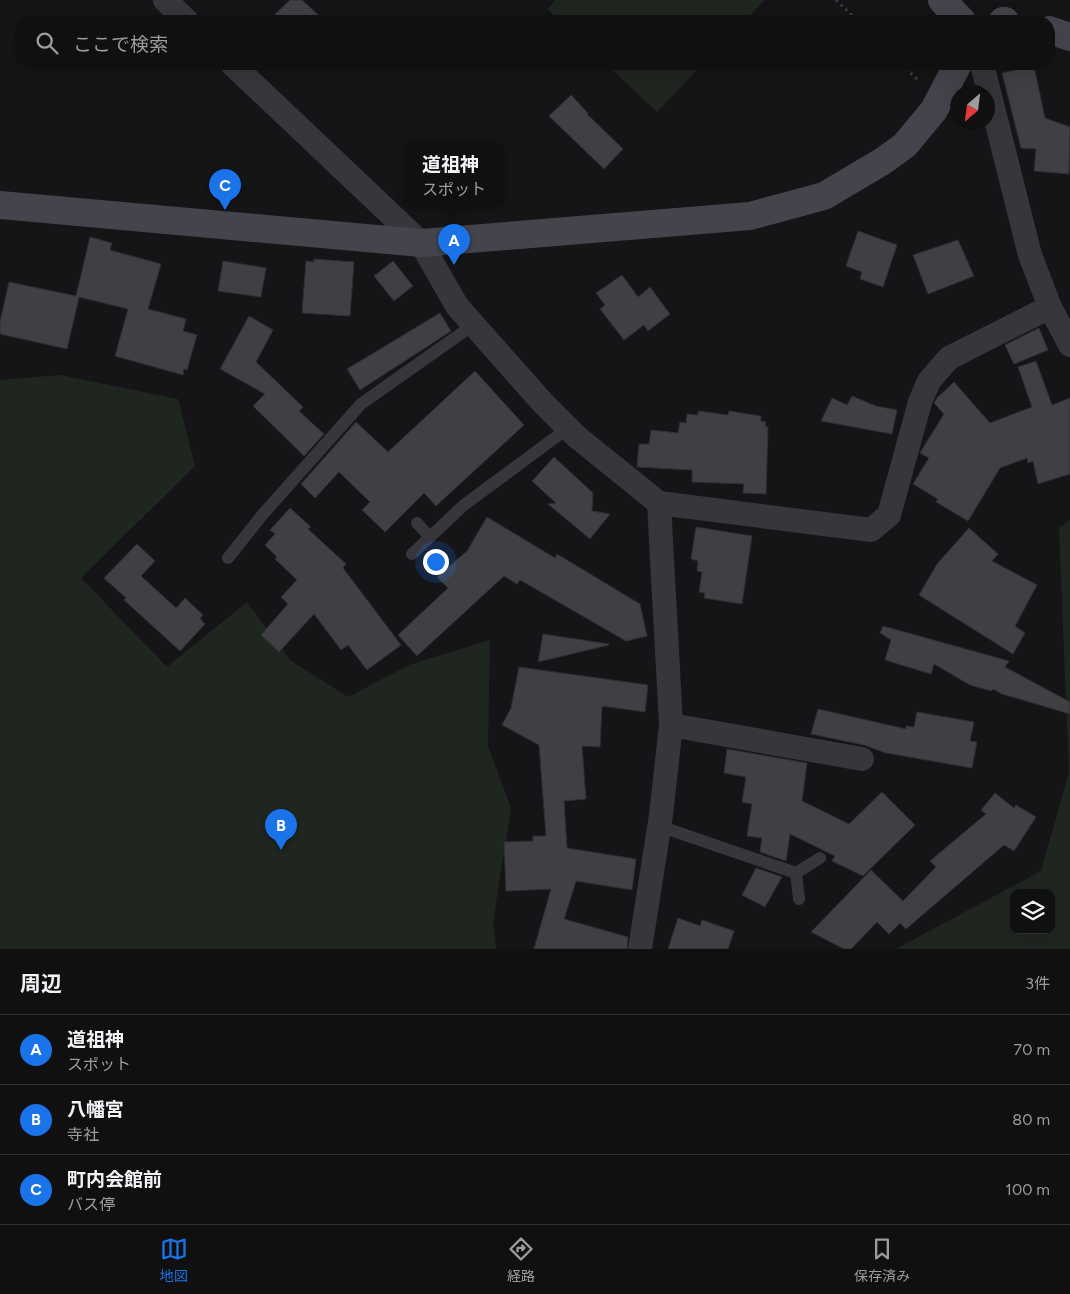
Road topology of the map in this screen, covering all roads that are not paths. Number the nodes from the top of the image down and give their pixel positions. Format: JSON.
{"nodes":[{"id":1,"x":165,"y":0,"type":"edge"},
{"id":2,"x":942,"y":0,"type":"edge"},
{"id":3,"x":181,"y":15,"type":"edge"},
{"id":4,"x":956,"y":15,"type":"edge"},
{"id":5,"x":1055,"y":32,"type":"edge"},
{"id":6,"x":1070,"y":36,"type":"edge"},
{"id":7,"x":238,"y":70,"type":"edge"},
{"id":8,"x":955,"y":70,"type":"edge"},
{"id":9,"x":984,"y":70,"type":"edge"},
{"id":10,"x":0,"y":205,"type":"edge"},
{"id":11,"x":421,"y":243,"type":"junction"},
{"id":12,"x":1050,"y":307,"type":"junction"},
{"id":13,"x":473,"y":325,"type":"junction"},
{"id":14,"x":1070,"y":345,"type":"edge"},
{"id":15,"x":568,"y":428,"type":"junction"},
{"id":16,"x":659,"y":503,"type":"junction"},
{"id":17,"x":417,"y":523,"type":"dead end"},
{"id":18,"x":430,"y":537,"type":"junction"},
{"id":19,"x":412,"y":554,"type":"dead end"},
{"id":20,"x":228,"y":558,"type":"dead end"},
{"id":21,"x":671,"y":725,"type":"junction"},
{"id":22,"x":862,"y":759,"type":"dead end"},
{"id":23,"x":659,"y":826,"type":"junction"},
{"id":24,"x":820,"y":858,"type":"dead end"},
{"id":25,"x":796,"y":873,"type":"junction"},
{"id":26,"x":799,"y":899,"type":"dead end"},
{"id":27,"x":640,"y":949,"type":"edge"}],
"edges":[{"from":1,"to":3,"type":"street"},
{"from":2,"to":4,"type":"street"},
{"from":5,"to":6,"type":"street"},
{"from":7,"to":11,"type":"street"},
{"from":8,"to":11,"type":"street"},
{"from":9,"to":12,"type":"street"},
{"from":10,"to":11,"type":"street"},
{"from":11,"to":13,"type":"street"},
{"from":12,"to":14,"type":"street"},
{"from":12,"to":16,"type":"street"},
{"from":13,"to":15,"type":"street"},
{"from":13,"to":20,"type":"lane"},
{"from":15,"to":16,"type":"street"},
{"from":15,"to":18,"type":"lane"},
{"from":16,"to":21,"type":"street"},
{"from":17,"to":18,"type":"lane"},
{"from":18,"to":19,"type":"lane"},
{"from":21,"to":22,"type":"street"},
{"from":21,"to":23,"type":"street"},
{"from":23,"to":25,"type":"lane"},
{"from":23,"to":27,"type":"street"},
{"from":24,"to":25,"type":"lane"},
{"from":25,"to":26,"type":"lane"}]}
